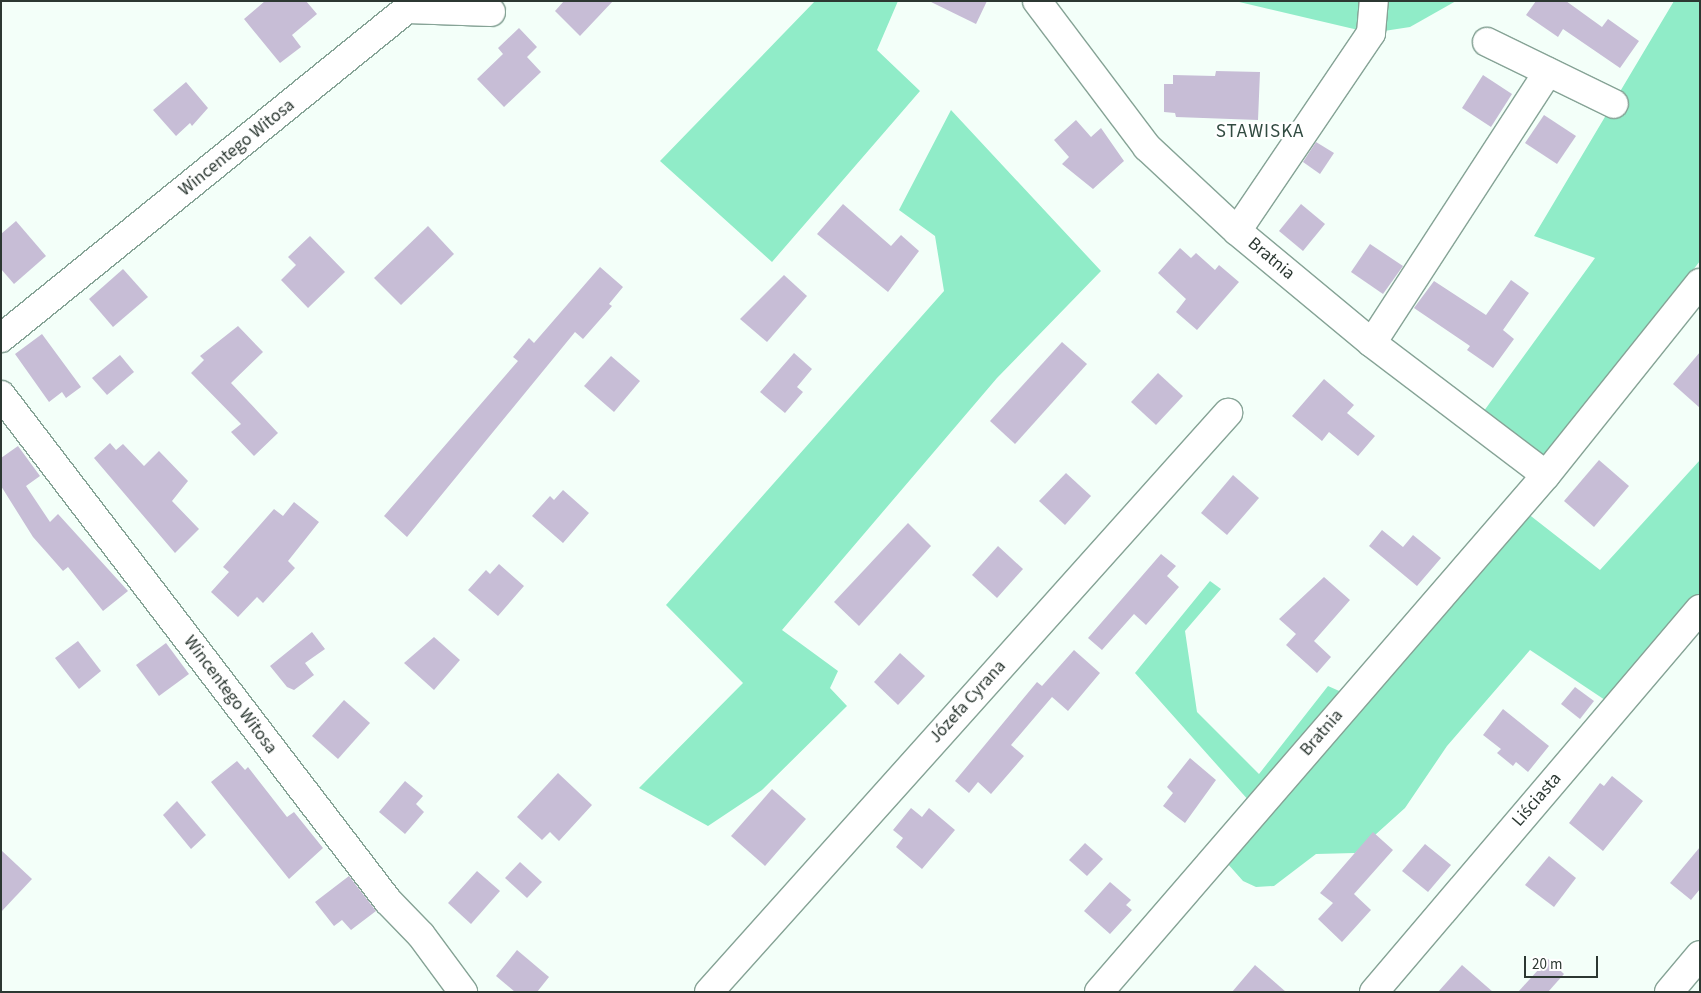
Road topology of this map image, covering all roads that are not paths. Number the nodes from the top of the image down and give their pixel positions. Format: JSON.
{"nodes":[{"id":1,"x":1037,"y":1,"type":"edge"},
{"id":2,"x":1374,"y":1,"type":"edge"},
{"id":3,"x":491,"y":12,"type":"dead end"},
{"id":4,"x":1486,"y":42,"type":"dead end"},
{"id":5,"x":1548,"y":72,"type":"junction"},
{"id":6,"x":1614,"y":104,"type":"dead end"},
{"id":7,"x":1237,"y":231,"type":"junction"},
{"id":8,"x":1700,"y":283,"type":"edge"},
{"id":9,"x":1,"y":338,"type":"edge"},
{"id":10,"x":1372,"y":344,"type":"junction"},
{"id":11,"x":1,"y":395,"type":"edge"},
{"id":12,"x":1228,"y":412,"type":"dead end"},
{"id":13,"x":1546,"y":475,"type":"junction"},
{"id":14,"x":1700,"y":609,"type":"edge"},
{"id":15,"x":1700,"y":955,"type":"edge"},
{"id":16,"x":463,"y":992,"type":"edge"},
{"id":17,"x":709,"y":992,"type":"edge"},
{"id":18,"x":1098,"y":992,"type":"edge"},
{"id":19,"x":1374,"y":992,"type":"edge"},
{"id":20,"x":1669,"y":992,"type":"edge"}],
"edges":[{"from":1,"to":7,"type":"street","name":"Bratnia"},
{"from":2,"to":7,"type":"street"},
{"from":3,"to":9,"type":"street","name":"Wincentego Witosa"},
{"from":4,"to":5,"type":"street"},
{"from":5,"to":6,"type":"street"},
{"from":5,"to":10,"type":"street"},
{"from":7,"to":10,"type":"street","name":"Bratnia"},
{"from":8,"to":13,"type":"street","name":"Bratnia"},
{"from":10,"to":13,"type":"street","name":"Bratnia"},
{"from":11,"to":16,"type":"street","name":"Wincentego Witosa"},
{"from":12,"to":17,"type":"street","name":"Józefa Cyrana"},
{"from":13,"to":18,"type":"street","name":"Bratnia"},
{"from":14,"to":19,"type":"street","name":"Liściasta"},
{"from":15,"to":20,"type":"street"}]}
